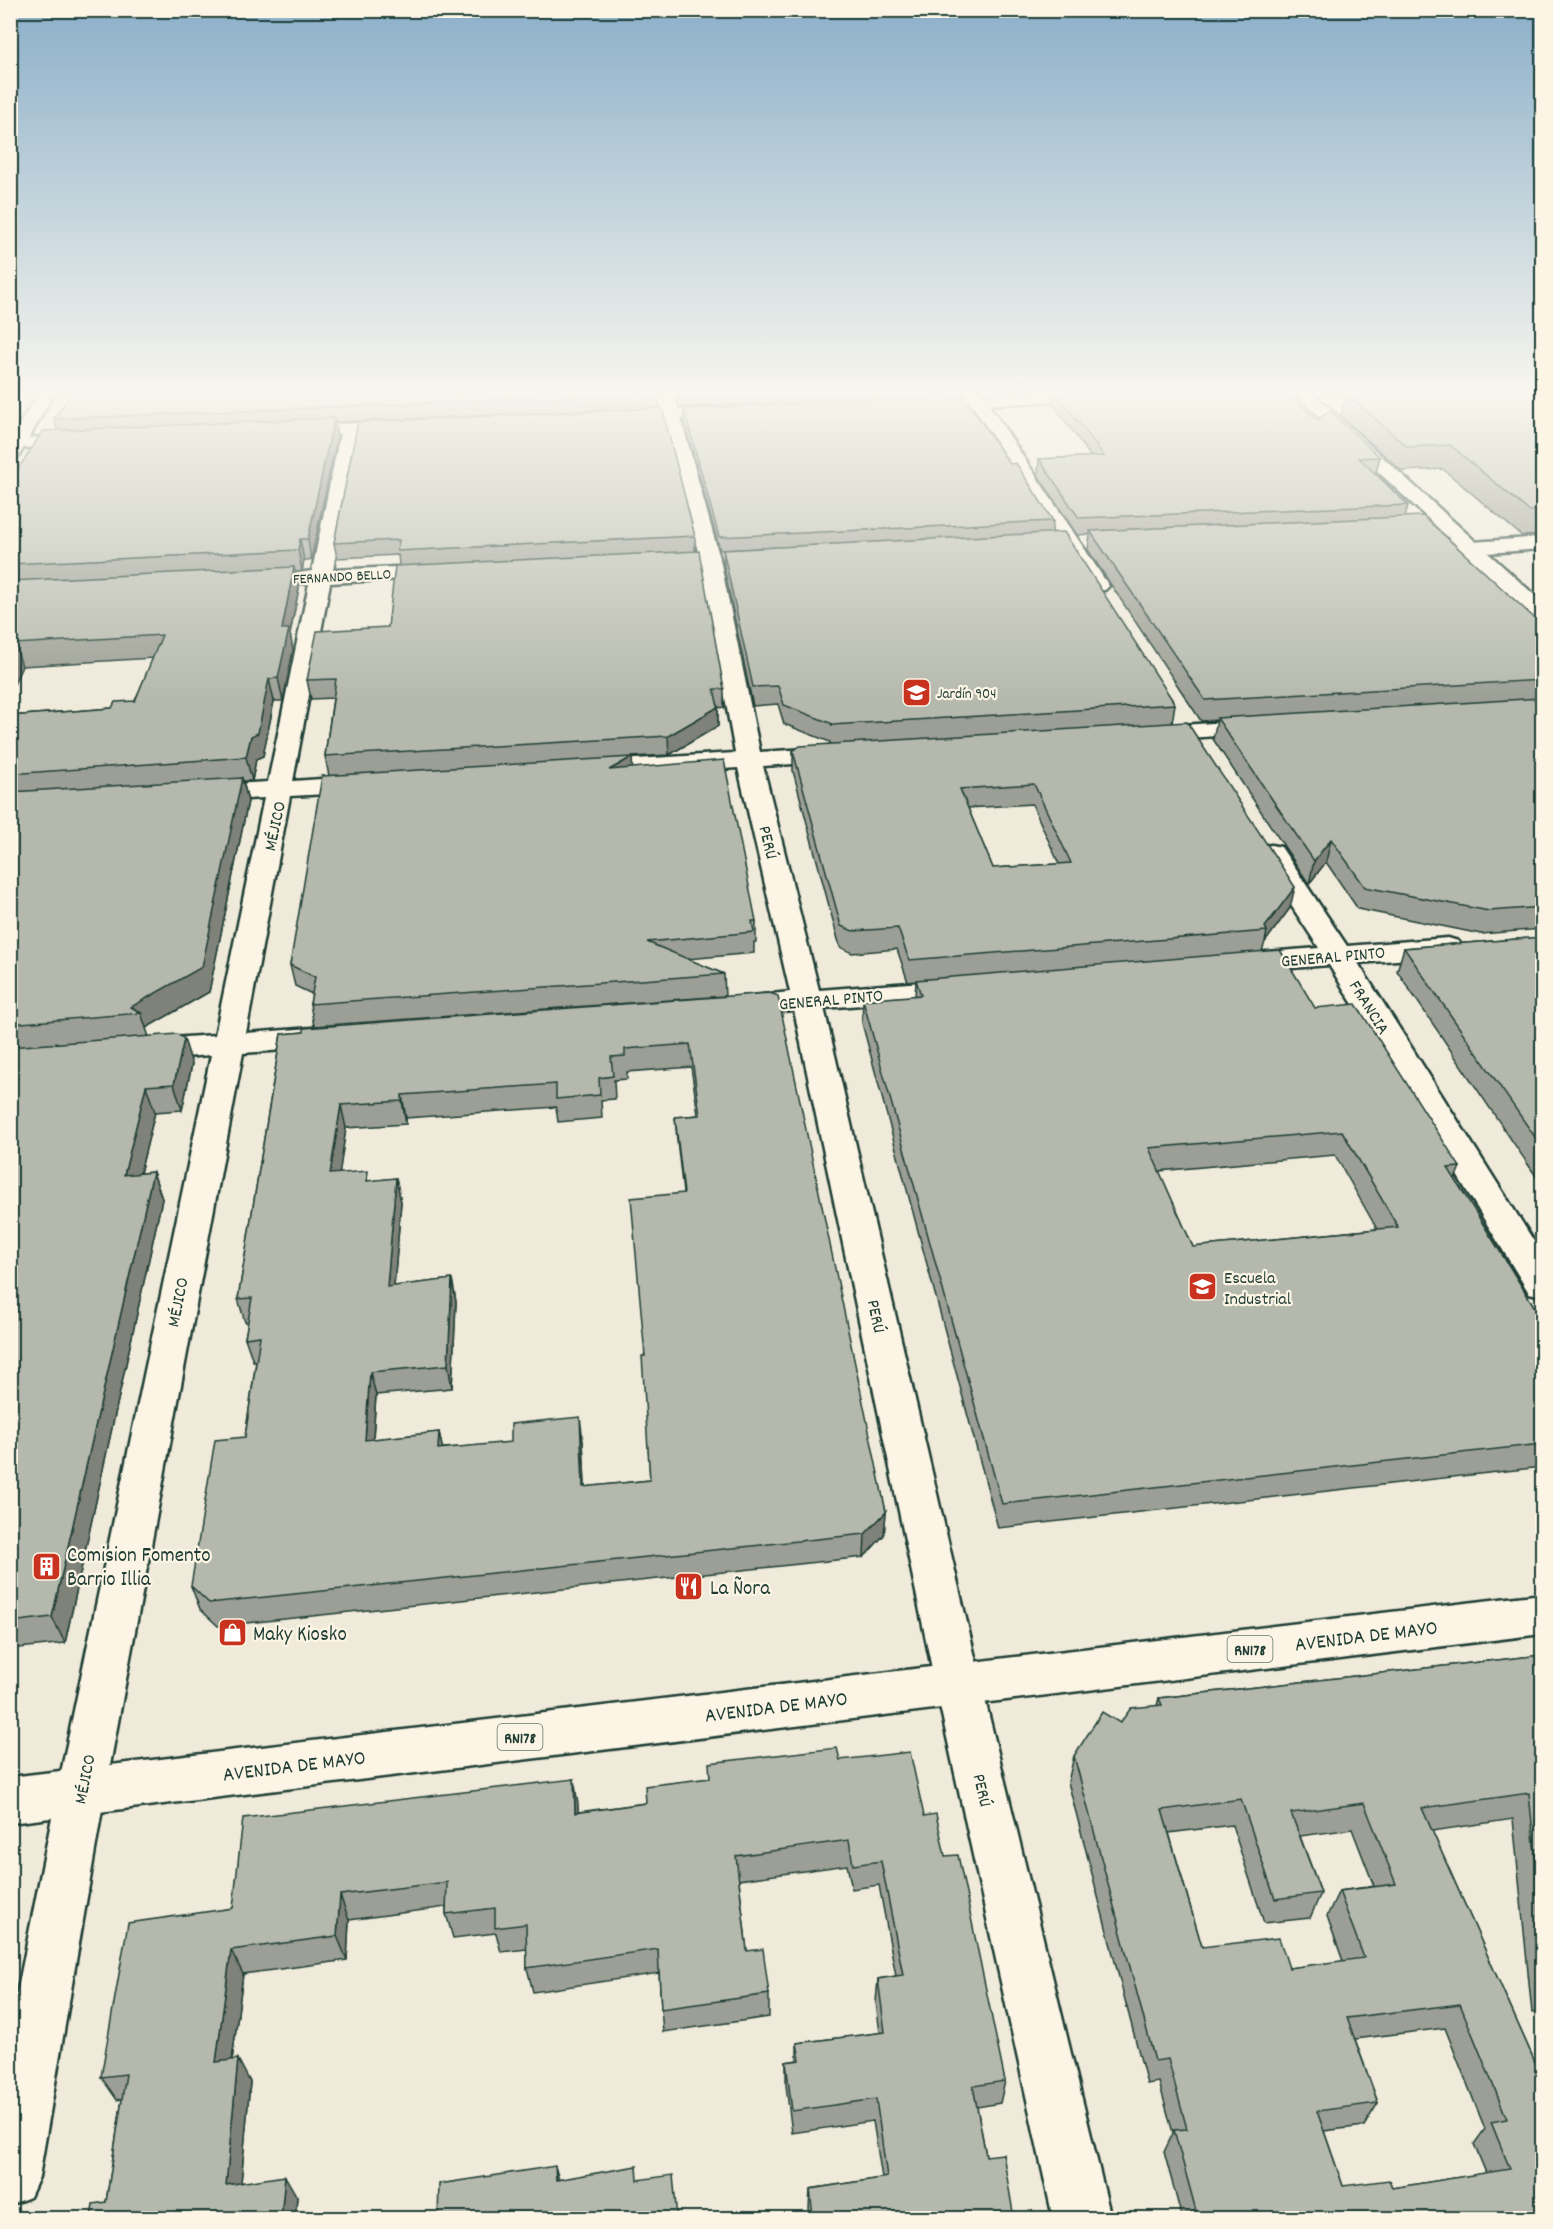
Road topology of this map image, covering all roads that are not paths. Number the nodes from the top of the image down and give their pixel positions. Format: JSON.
{"nodes":[{"id":1,"x":337,"y":494,"type":"edge"},
{"id":2,"x":693,"y":494,"type":"edge"},
{"id":3,"x":1039,"y":494,"type":"edge"},
{"id":4,"x":1413,"y":494,"type":"edge"},
{"id":5,"x":1447,"y":525,"type":"junction"},
{"id":6,"x":1423,"y":527,"type":"edge"},
{"id":7,"x":1542,"y":543,"type":"edge"},
{"id":8,"x":1472,"y":548,"type":"junction"},
{"id":9,"x":462,"y":570,"type":"edge"},
{"id":10,"x":320,"y":577,"type":"junction"},
{"id":11,"x":272,"y":580,"type":"edge"},
{"id":12,"x":1115,"y":613,"type":"edge"},
{"id":13,"x":1542,"y":613,"type":"edge"},
{"id":14,"x":1172,"y":702,"type":"edge"},
{"id":15,"x":1285,"y":726,"type":"edge"},
{"id":16,"x":1191,"y":732,"type":"junction"},
{"id":17,"x":1131,"y":735,"type":"edge"},
{"id":18,"x":856,"y":753,"type":"edge"},
{"id":19,"x":749,"y":760,"type":"junction"},
{"id":20,"x":1210,"y":761,"type":"edge"},
{"id":21,"x":562,"y":771,"type":"edge"},
{"id":22,"x":386,"y":782,"type":"edge"},
{"id":23,"x":281,"y":789,"type":"junction"},
{"id":24,"x":175,"y":795,"type":"edge"},
{"id":25,"x":1255,"y":829,"type":"edge"},
{"id":26,"x":1474,"y":945,"type":"edge"},
{"id":27,"x":1338,"y":955,"type":"junction"},
{"id":28,"x":1220,"y":965,"type":"edge"},
{"id":29,"x":984,"y":986,"type":"edge"},
{"id":30,"x":807,"y":1001,"type":"junction"},
{"id":31,"x":701,"y":1009,"type":"edge"},
{"id":32,"x":346,"y":1035,"type":"edge"},
{"id":33,"x":228,"y":1044,"type":"junction"},
{"id":34,"x":114,"y":1053,"type":"edge"},
{"id":35,"x":1542,"y":1283,"type":"edge"},
{"id":36,"x":1542,"y":1614,"type":"edge"},
{"id":37,"x":958,"y":1683,"type":"junction"},
{"id":38,"x":81,"y":1792,"type":"junction"},
{"id":39,"x":10,"y":1800,"type":"edge"},
{"id":40,"x":10,"y":2177,"type":"edge"},
{"id":41,"x":1082,"y":2218,"type":"edge"}],
"edges":[{"from":1,"to":10,"type":"street","name":"MÉJICO"},
{"from":2,"to":19,"type":"street","name":"PERÚ"},
{"from":3,"to":12,"type":"street"},
{"from":4,"to":5,"type":"street"},
{"from":5,"to":6,"type":"street"},
{"from":5,"to":8,"type":"street"},
{"from":7,"to":8,"type":"street"},
{"from":8,"to":13,"type":"street"},
{"from":9,"to":10,"type":"street","name":"FERNANDO BELLO"},
{"from":10,"to":11,"type":"street","name":"FERNANDO BELLO"},
{"from":10,"to":23,"type":"street","name":"MÉJICO"},
{"from":14,"to":16,"type":"street"},
{"from":15,"to":16,"type":"street"},
{"from":16,"to":17,"type":"street"},
{"from":16,"to":20,"type":"street"},
{"from":18,"to":19,"type":"street"},
{"from":19,"to":21,"type":"street"},
{"from":19,"to":30,"type":"street","name":"PERÚ"},
{"from":22,"to":23,"type":"street"},
{"from":23,"to":24,"type":"street"},
{"from":23,"to":33,"type":"street","name":"MÉJICO"},
{"from":25,"to":27,"type":"street","name":"FRANCIA"},
{"from":26,"to":27,"type":"street","name":"GENERAL PINTO"},
{"from":27,"to":28,"type":"street","name":"GENERAL PINTO"},
{"from":27,"to":35,"type":"street","name":"FRANCIA"},
{"from":29,"to":30,"type":"street","name":"GENERAL PINTO"},
{"from":30,"to":31,"type":"street","name":"GENERAL PINTO"},
{"from":30,"to":37,"type":"street","name":"PERÚ"},
{"from":32,"to":33,"type":"street"},
{"from":33,"to":34,"type":"street"},
{"from":33,"to":38,"type":"street","name":"MÉJICO"},
{"from":36,"to":37,"type":"street","name":"AVENIDA DE MAYO","number":"RN178"},
{"from":37,"to":38,"type":"street","name":"AVENIDA DE MAYO","number":"RN178"},
{"from":37,"to":41,"type":"street","name":"PERÚ"},
{"from":38,"to":39,"type":"street","name":"AVENIDA DE MAYO","number":"RN178"},
{"from":38,"to":40,"type":"street","name":"MÉJICO"}]}
